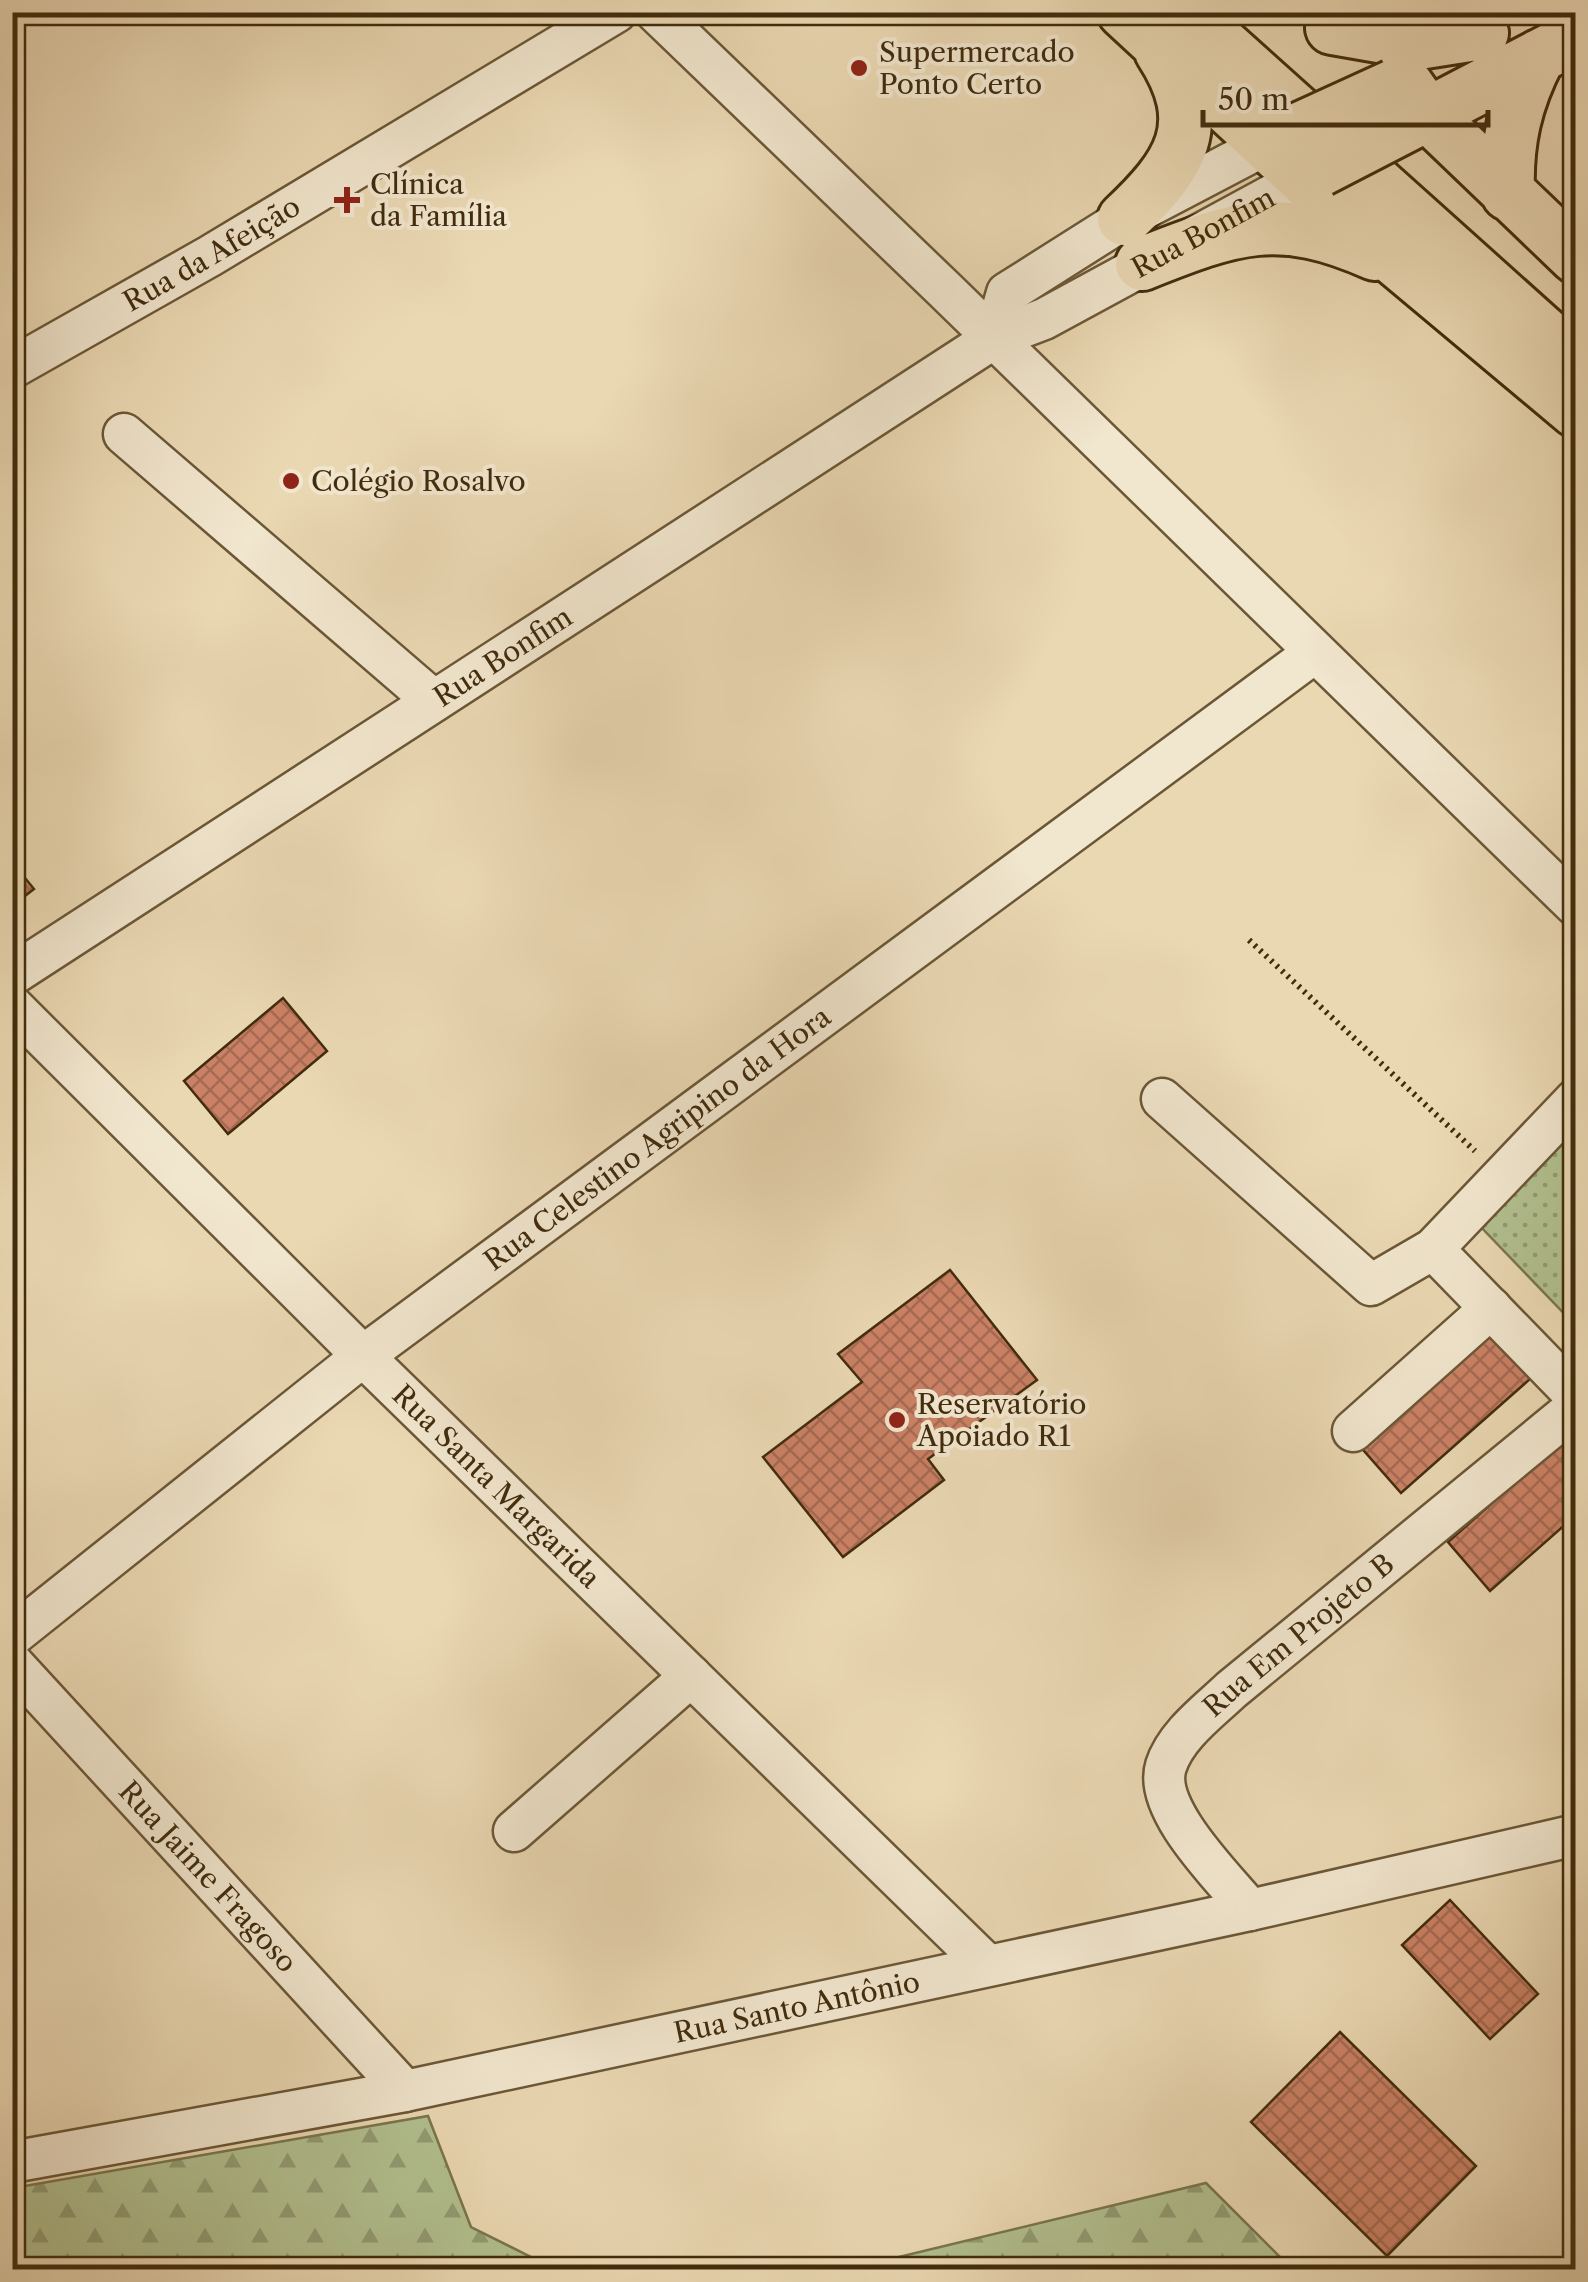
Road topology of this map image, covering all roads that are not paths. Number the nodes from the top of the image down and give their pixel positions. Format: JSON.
{"nodes":[{"id":1,"x":616,"y":12,"type":"edge"},
{"id":2,"x":656,"y":12,"type":"edge"},
{"id":3,"x":1233,"y":12,"type":"edge"},
{"id":4,"x":1321,"y":20,"type":"edge"},
{"id":5,"x":1155,"y":22,"type":"edge"},
{"id":6,"x":1513,"y":30,"type":"edge"},
{"id":7,"x":1353,"y":136,"type":"junction"},
{"id":8,"x":1508,"y":194,"type":"junction"},
{"id":9,"x":1133,"y":241,"type":"junction"},
{"id":10,"x":1576,"y":257,"type":"edge"},
{"id":11,"x":1403,"y":266,"type":"junction"},
{"id":12,"x":1576,"y":318,"type":"edge"},
{"id":13,"x":994,"y":338,"type":"junction"},
{"id":14,"x":1576,"y":362,"type":"edge"},
{"id":15,"x":12,"y":368,"type":"edge"},
{"id":16,"x":1576,"y":411,"type":"edge"},
{"id":17,"x":124,"y":434,"type":"dead end"},
{"id":18,"x":1314,"y":653,"type":"junction"},
{"id":19,"x":434,"y":702,"type":"junction"},
{"id":20,"x":1576,"y":906,"type":"edge"},
{"id":21,"x":12,"y":975,"type":"edge"},
{"id":22,"x":12,"y":1006,"type":"edge"},
{"id":23,"x":1162,"y":1098,"type":"dead end"},
{"id":24,"x":1576,"y":1099,"type":"edge"},
{"id":25,"x":1434,"y":1248,"type":"junction"},
{"id":26,"x":1492,"y":1308,"type":"junction"},
{"id":27,"x":363,"y":1356,"type":"junction"},
{"id":28,"x":1576,"y":1396,"type":"edge"},
{"id":29,"x":1576,"y":1407,"type":"edge"},
{"id":30,"x":1353,"y":1431,"type":"dead end"},
{"id":31,"x":12,"y":1636,"type":"edge"},
{"id":32,"x":12,"y":1663,"type":"edge"},
{"id":33,"x":691,"y":1676,"type":"junction"},
{"id":34,"x":514,"y":1831,"type":"dead end"},
{"id":35,"x":1576,"y":1835,"type":"edge"},
{"id":36,"x":1250,"y":1910,"type":"junction"},
{"id":37,"x":986,"y":1964,"type":"junction"},
{"id":38,"x":405,"y":2090,"type":"junction"},
{"id":39,"x":12,"y":2162,"type":"edge"}],
"edges":[{"from":1,"to":15,"type":"street","name":"Rua da Afeição"},
{"from":2,"to":13,"type":"street"},
{"from":3,"to":12,"type":"main road"},
{"from":4,"to":6,"type":"main road"},
{"from":4,"to":7,"type":"main road"},
{"from":5,"to":7,"type":"main road"},
{"from":5,"to":9,"type":"main road"},
{"from":5,"to":14,"type":"main road"},
{"from":6,"to":7,"type":"main road"},
{"from":6,"to":8,"type":"main road"},
{"from":7,"to":8,"type":"main road"},
{"from":7,"to":9,"type":"street","name":"Rua Bonfim"},
{"from":7,"to":11,"type":"main road"},
{"from":8,"to":10,"type":"main road"},
{"from":9,"to":11,"type":"main road"},
{"from":9,"to":13,"type":"street","name":"Rua Bonfim"},
{"from":11,"to":16,"type":"main road"},
{"from":13,"to":18,"type":"street"},
{"from":13,"to":19,"type":"street","name":"Rua Bonfim"},
{"from":17,"to":19,"type":"street"},
{"from":18,"to":20,"type":"street"},
{"from":18,"to":27,"type":"street","name":"Rua Celestino Agripino da Hora"},
{"from":19,"to":21,"type":"street","name":"Rua Bonfim"},
{"from":22,"to":27,"type":"street","name":"Rua Santa Margarida"},
{"from":23,"to":25,"type":"street"},
{"from":24,"to":25,"type":"street"},
{"from":25,"to":26,"type":"street"},
{"from":26,"to":28,"type":"street"},
{"from":26,"to":30,"type":"street"},
{"from":27,"to":31,"type":"street","name":"Rua Celestino Agripino da Hora"},
{"from":27,"to":33,"type":"street","name":"Rua Santa Margarida"},
{"from":29,"to":36,"type":"street","name":"Rua Em Projeto B"},
{"from":32,"to":38,"type":"street","name":"Rua Jaime Fragoso"},
{"from":33,"to":34,"type":"street"},
{"from":33,"to":37,"type":"street","name":"Rua Santa Margarida"},
{"from":35,"to":36,"type":"street","name":"Rua Santo Antônio"},
{"from":36,"to":37,"type":"street","name":"Rua Santo Antônio"},
{"from":37,"to":38,"type":"street","name":"Rua Santo Antônio"},
{"from":38,"to":39,"type":"street","name":"Rua Santo Antônio"}]}
